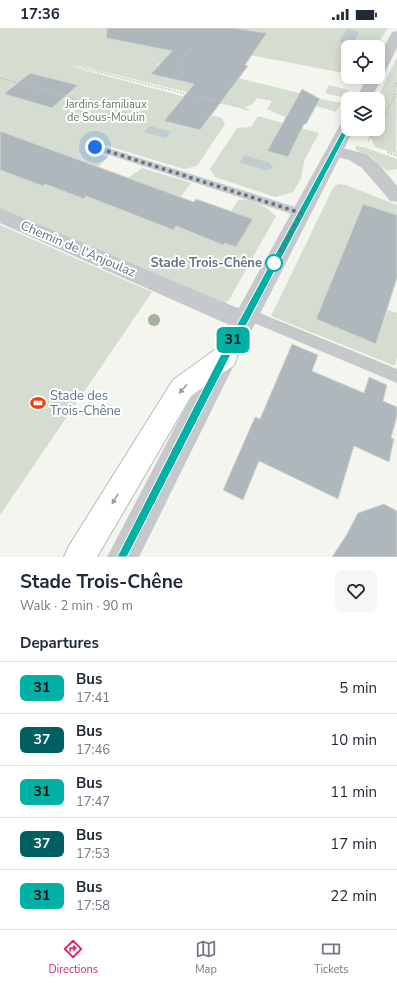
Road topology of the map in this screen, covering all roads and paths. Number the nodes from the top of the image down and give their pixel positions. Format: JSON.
{"nodes":[{"id":1,"x":397,"y":35,"type":"edge"},
{"id":2,"x":193,"y":47,"type":"dead end"},
{"id":3,"x":385,"y":58,"type":"edge"},
{"id":4,"x":75,"y":66,"type":"dead end"},
{"id":5,"x":176,"y":68,"type":"dead end"},
{"id":6,"x":0,"y":78,"type":"edge"},
{"id":7,"x":397,"y":83,"type":"edge"},
{"id":8,"x":397,"y":88,"type":"edge"},
{"id":9,"x":397,"y":92,"type":"edge"},
{"id":10,"x":250,"y":110,"type":"dead end"},
{"id":11,"x":385,"y":114,"type":"edge"},
{"id":12,"x":137,"y":116,"type":"dead end"},
{"id":13,"x":343,"y":136,"type":"edge"},
{"id":14,"x":371,"y":136,"type":"edge"},
{"id":15,"x":368,"y":140,"type":"dead end"},
{"id":16,"x":95,"y":147,"type":"dead end"},
{"id":17,"x":335,"y":150,"type":"junction"},
{"id":18,"x":397,"y":196,"type":"edge"},
{"id":19,"x":301,"y":213,"type":"junction"},
{"id":20,"x":0,"y":215,"type":"edge"},
{"id":21,"x":246,"y":318,"type":"junction"},
{"id":22,"x":224,"y":357,"type":"junction"},
{"id":23,"x":397,"y":376,"type":"edge"},
{"id":24,"x":80,"y":557,"type":"edge"},
{"id":25,"x":123,"y":557,"type":"edge"}],
"edges":[{"from":1,"to":3,"type":"street"},
{"from":2,"to":5,"type":"path"},
{"from":4,"to":10,"type":"path"},
{"from":6,"to":12,"type":"path"},
{"from":7,"to":8,"type":"path"},
{"from":9,"to":11,"type":"path"},
{"from":13,"to":17,"type":"street"},
{"from":14,"to":15,"type":"path"},
{"from":16,"to":19,"type":"lane"},
{"from":17,"to":18,"type":"street"},
{"from":17,"to":19,"type":"street"},
{"from":19,"to":21,"type":"street"},
{"from":20,"to":21,"type":"street","name":"Chemin de l'Anjoulaz"},
{"from":21,"to":22,"type":"street"},
{"from":21,"to":23,"type":"lane"},
{"from":22,"to":24,"type":"main road","one_way":true},
{"from":22,"to":25,"type":"street"}]}
